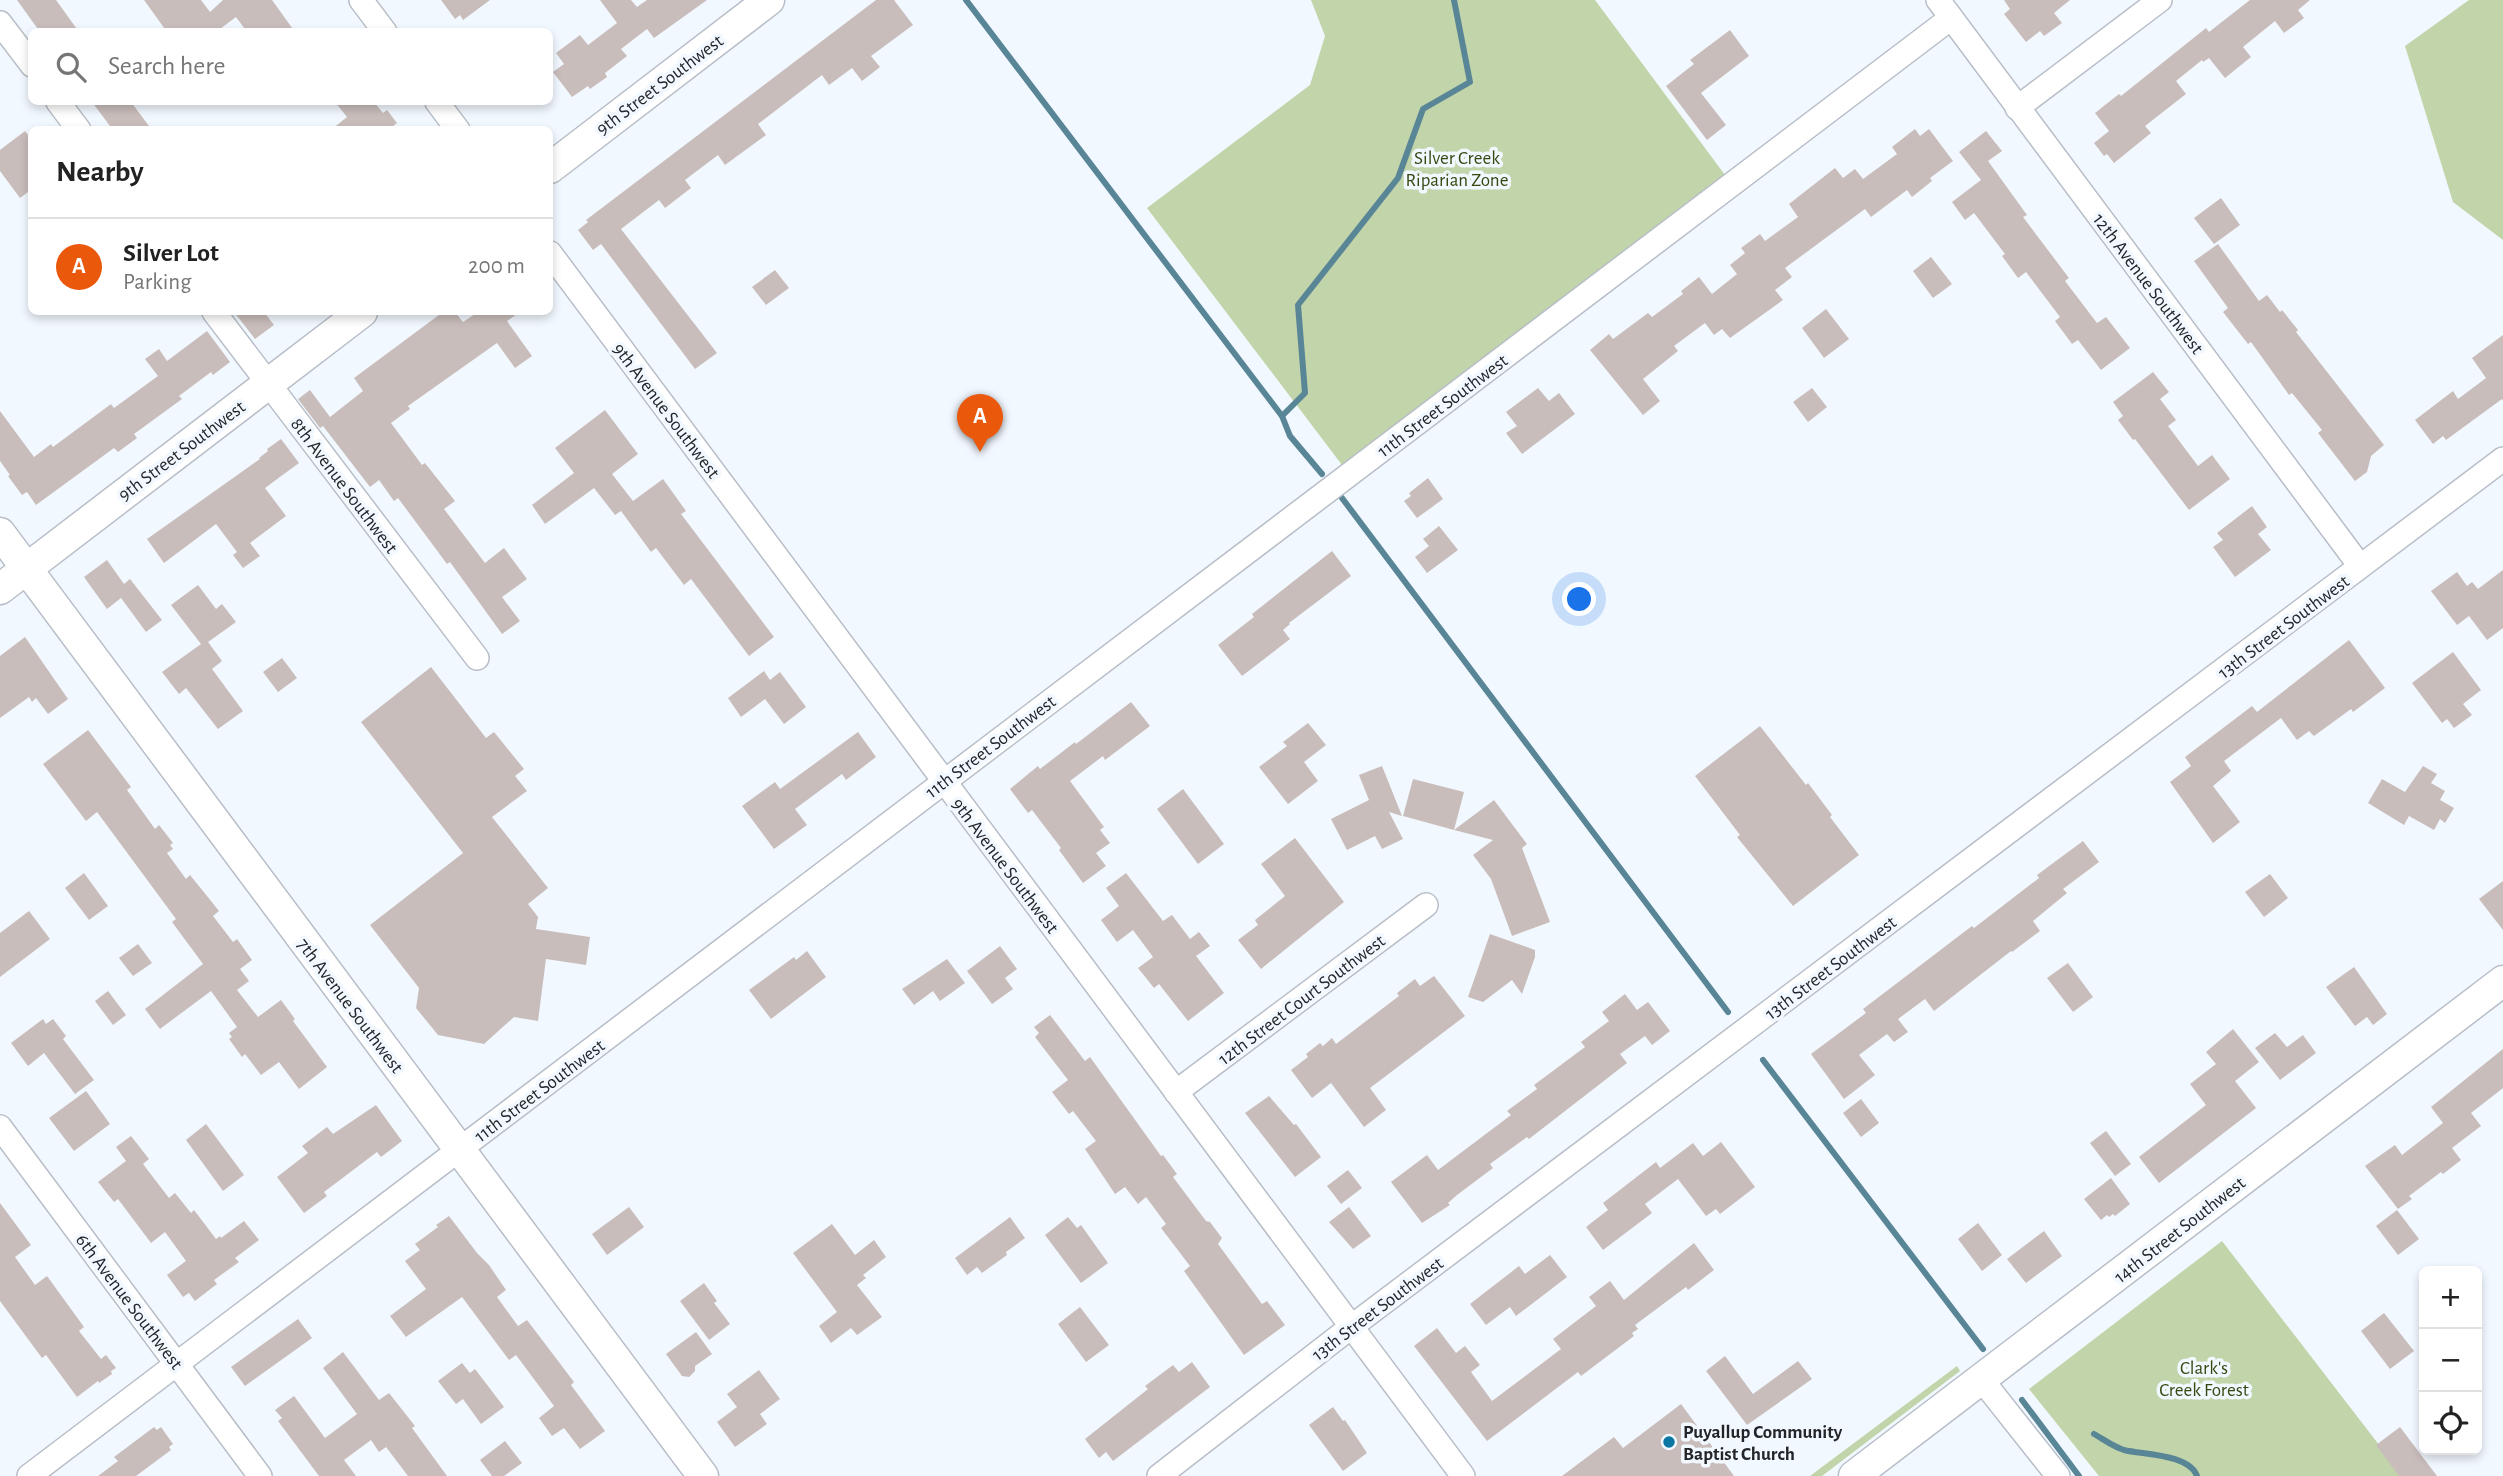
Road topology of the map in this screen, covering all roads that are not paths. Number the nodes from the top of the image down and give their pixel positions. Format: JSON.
{"nodes":[{"id":1,"x":361,"y":0,"type":"edge"},
{"id":2,"x":769,"y":0,"type":"edge"},
{"id":3,"x":2160,"y":0,"type":"edge"},
{"id":4,"x":1944,"y":9,"type":"edge"},
{"id":5,"x":0,"y":23,"type":"edge"},
{"id":6,"x":382,"y":28,"type":"edge"},
{"id":7,"x":28,"y":60,"type":"edge"},
{"id":8,"x":60,"y":105,"type":"edge"},
{"id":9,"x":439,"y":105,"type":"edge"},
{"id":10,"x":2017,"y":108,"type":"junction"},
{"id":11,"x":76,"y":126,"type":"edge"},
{"id":12,"x":455,"y":126,"type":"edge"},
{"id":13,"x":553,"y":166,"type":"edge"},
{"id":14,"x":553,"y":257,"type":"edge"},
{"id":15,"x":216,"y":315,"type":"edge"},
{"id":16,"x":358,"y":315,"type":"edge"},
{"id":17,"x":268,"y":384,"type":"junction"},
{"id":18,"x":2503,"y":459,"type":"edge"},
{"id":19,"x":0,"y":533,"type":"edge"},
{"id":20,"x":2360,"y":566,"type":"junction"},
{"id":21,"x":27,"y":569,"type":"junction"},
{"id":22,"x":0,"y":589,"type":"edge"},
{"id":23,"x":477,"y":658,"type":"dead end"},
{"id":24,"x":943,"y":781,"type":"junction"},
{"id":25,"x":1426,"y":905,"type":"dead end"},
{"id":26,"x":2503,"y":981,"type":"edge"},
{"id":27,"x":1176,"y":1092,"type":"junction"},
{"id":28,"x":0,"y":1127,"type":"edge"},
{"id":29,"x":460,"y":1150,"type":"junction"},
{"id":30,"x":1351,"y":1327,"type":"junction"},
{"id":31,"x":177,"y":1364,"type":"junction"},
{"id":32,"x":1982,"y":1380,"type":"junction"},
{"id":33,"x":29,"y":1476,"type":"edge"},
{"id":34,"x":260,"y":1476,"type":"edge"},
{"id":35,"x":703,"y":1476,"type":"edge"},
{"id":36,"x":1159,"y":1476,"type":"edge"},
{"id":37,"x":1463,"y":1476,"type":"edge"},
{"id":38,"x":1854,"y":1476,"type":"edge"},
{"id":39,"x":2058,"y":1476,"type":"edge"}],
"edges":[{"from":1,"to":6,"type":"street"},
{"from":2,"to":13,"type":"street","name":"9th Street Southwest"},
{"from":3,"to":10,"type":"street"},
{"from":4,"to":10,"type":"street","name":"12th Avenue Southwest"},
{"from":4,"to":24,"type":"street","name":"11th Street Southwest"},
{"from":5,"to":7,"type":"street"},
{"from":8,"to":11,"type":"street"},
{"from":9,"to":12,"type":"street"},
{"from":10,"to":20,"type":"street","name":"12th Avenue Southwest"},
{"from":14,"to":24,"type":"street","name":"9th Avenue Southwest"},
{"from":15,"to":17,"type":"street","name":"8th Avenue Southwest"},
{"from":16,"to":17,"type":"street","name":"9th Street Southwest"},
{"from":17,"to":21,"type":"street","name":"9th Street Southwest"},
{"from":17,"to":23,"type":"street","name":"8th Avenue Southwest"},
{"from":18,"to":20,"type":"street","name":"13th Street Southwest"},
{"from":19,"to":21,"type":"street","name":"7th Avenue Southwest"},
{"from":20,"to":30,"type":"street","name":"13th Street Southwest"},
{"from":21,"to":22,"type":"street","name":"9th Street Southwest"},
{"from":21,"to":29,"type":"street","name":"7th Avenue Southwest"},
{"from":24,"to":27,"type":"street","name":"9th Avenue Southwest"},
{"from":24,"to":29,"type":"street","name":"11th Street Southwest"},
{"from":25,"to":27,"type":"street","name":"12th Street Court Southwest"},
{"from":26,"to":32,"type":"street","name":"14th Street Southwest"},
{"from":27,"to":30,"type":"street","name":"9th Avenue Southwest"},
{"from":28,"to":31,"type":"street","name":"6th Avenue Southwest"},
{"from":29,"to":31,"type":"street","name":"11th Street Southwest"},
{"from":29,"to":35,"type":"street","name":"7th Avenue Southwest"},
{"from":30,"to":36,"type":"street","name":"13th Street Southwest"},
{"from":30,"to":37,"type":"street","name":"9th Avenue Southwest"},
{"from":31,"to":33,"type":"street","name":"11th Street Southwest"},
{"from":31,"to":34,"type":"street","name":"6th Avenue Southwest"},
{"from":32,"to":38,"type":"street","name":"14th Street Southwest"},
{"from":32,"to":39,"type":"street"}]}
